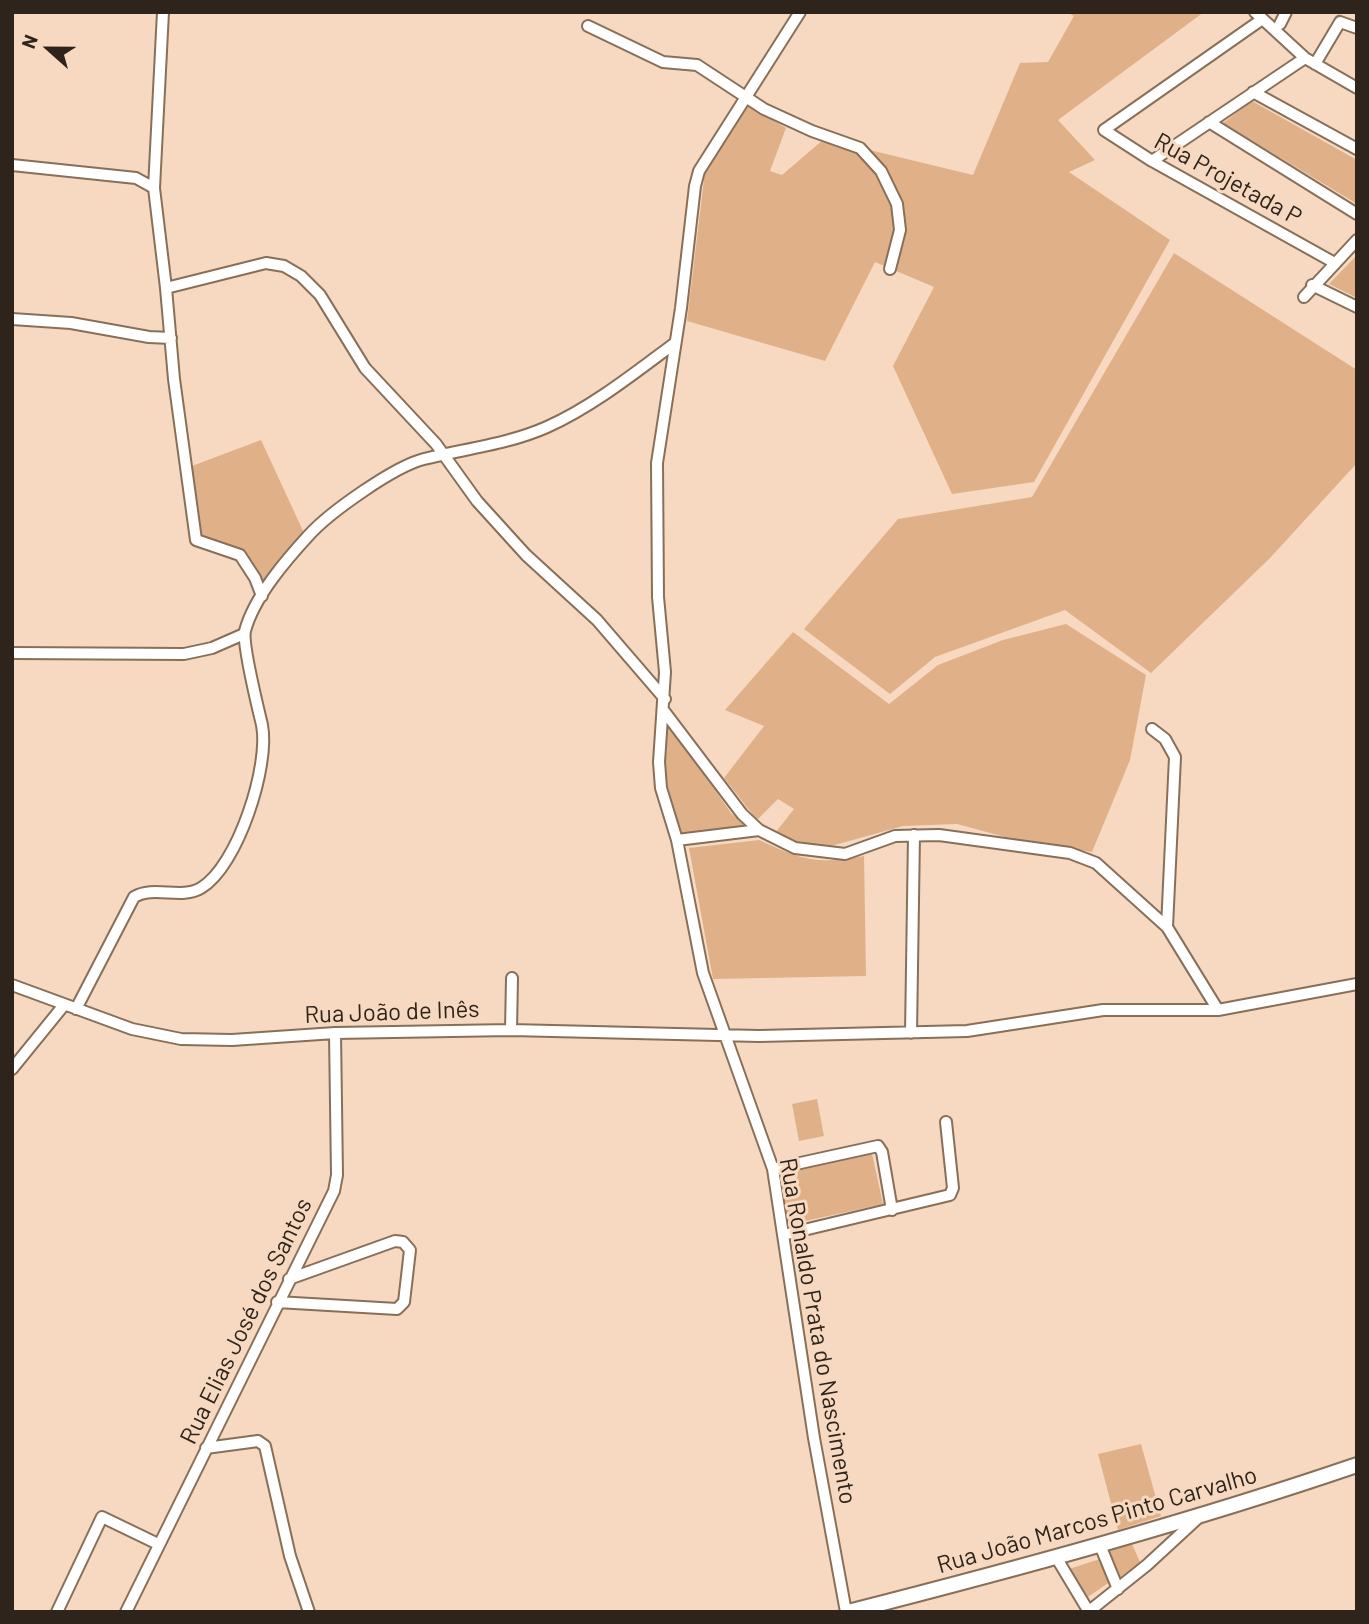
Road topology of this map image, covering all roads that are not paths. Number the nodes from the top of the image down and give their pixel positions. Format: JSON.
{"nodes":[{"id":1,"x":163,"y":12,"type":"edge"},
{"id":2,"x":800,"y":12,"type":"edge"},
{"id":3,"x":1286,"y":12,"type":"edge"},
{"id":4,"x":1258,"y":16,"type":"edge"},
{"id":5,"x":1280,"y":24,"type":"dead end"},
{"id":6,"x":588,"y":26,"type":"dead end"},
{"id":7,"x":1357,"y":28,"type":"edge"},
{"id":8,"x":1310,"y":61,"type":"junction"},
{"id":9,"x":1357,"y":88,"type":"edge"},
{"id":10,"x":1253,"y":92,"type":"junction"},
{"id":11,"x":744,"y":99,"type":"junction"},
{"id":12,"x":1209,"y":122,"type":"junction"},
{"id":13,"x":1357,"y":149,"type":"edge"},
{"id":14,"x":1152,"y":161,"type":"junction"},
{"id":15,"x":12,"y":165,"type":"edge"},
{"id":16,"x":154,"y":188,"type":"junction"},
{"id":17,"x":1357,"y":214,"type":"edge"},
{"id":18,"x":1357,"y":240,"type":"edge"},
{"id":19,"x":1333,"y":262,"type":"junction"},
{"id":20,"x":890,"y":269,"type":"dead end"},
{"id":21,"x":1312,"y":285,"type":"junction"},
{"id":22,"x":166,"y":288,"type":"junction"},
{"id":23,"x":1304,"y":297,"type":"dead end"},
{"id":24,"x":1357,"y":307,"type":"edge"},
{"id":25,"x":12,"y":319,"type":"edge"},
{"id":26,"x":171,"y":338,"type":"junction"},
{"id":27,"x":675,"y":343,"type":"junction"},
{"id":28,"x":444,"y":456,"type":"junction"},
{"id":29,"x":262,"y":596,"type":"junction"},
{"id":30,"x":244,"y":634,"type":"junction"},
{"id":31,"x":12,"y":653,"type":"edge"},
{"id":32,"x":664,"y":705,"type":"junction"},
{"id":33,"x":1153,"y":729,"type":"dead end"},
{"id":34,"x":759,"y":830,"type":"junction"},
{"id":35,"x":914,"y":835,"type":"junction"},
{"id":36,"x":677,"y":840,"type":"junction"},
{"id":37,"x":1167,"y":927,"type":"junction"},
{"id":38,"x":512,"y":978,"type":"dead end"},
{"id":39,"x":1357,"y":984,"type":"edge"},
{"id":40,"x":12,"y":985,"type":"edge"},
{"id":41,"x":64,"y":1005,"type":"junction"},
{"id":42,"x":76,"y":1009,"type":"junction"},
{"id":43,"x":1218,"y":1010,"type":"junction"},
{"id":44,"x":511,"y":1030,"type":"junction"},
{"id":45,"x":335,"y":1033,"type":"junction"},
{"id":46,"x":911,"y":1033,"type":"junction"},
{"id":47,"x":727,"y":1034,"type":"junction"},
{"id":48,"x":12,"y":1069,"type":"edge"},
{"id":49,"x":946,"y":1122,"type":"dead end"},
{"id":50,"x":773,"y":1170,"type":"junction"},
{"id":51,"x":892,"y":1210,"type":"junction"},
{"id":52,"x":783,"y":1235,"type":"junction"},
{"id":53,"x":289,"y":1279,"type":"junction"},
{"id":54,"x":277,"y":1302,"type":"junction"},
{"id":55,"x":206,"y":1448,"type":"junction"},
{"id":56,"x":1357,"y":1465,"type":"edge"},
{"id":57,"x":1198,"y":1518,"type":"junction"},
{"id":58,"x":158,"y":1544,"type":"junction"},
{"id":59,"x":1100,"y":1545,"type":"junction"},
{"id":60,"x":1056,"y":1557,"type":"junction"},
{"id":61,"x":1118,"y":1588,"type":"junction"},
{"id":62,"x":57,"y":1612,"type":"edge"},
{"id":63,"x":126,"y":1612,"type":"edge"},
{"id":64,"x":309,"y":1612,"type":"edge"},
{"id":65,"x":847,"y":1612,"type":"edge"},
{"id":66,"x":1088,"y":1612,"type":"edge"}],
"edges":[{"from":1,"to":16,"type":"street"},
{"from":2,"to":11,"type":"street","name":"Rua Ronaldo Prata do Nascimento"},
{"from":3,"to":5,"type":"street"},
{"from":4,"to":8,"type":"street"},
{"from":4,"to":14,"type":"street","name":"Rua Projetada P"},
{"from":6,"to":11,"type":"street"},
{"from":7,"to":8,"type":"street"},
{"from":8,"to":9,"type":"street"},
{"from":8,"to":10,"type":"street"},
{"from":10,"to":12,"type":"street"},
{"from":10,"to":13,"type":"street"},
{"from":11,"to":20,"type":"street"},
{"from":11,"to":27,"type":"street","name":"Rua Ronaldo Prata do Nascimento"},
{"from":12,"to":14,"type":"street"},
{"from":12,"to":17,"type":"street"},
{"from":14,"to":19,"type":"street","name":"Rua Projetada P"},
{"from":15,"to":16,"type":"street"},
{"from":16,"to":22,"type":"street"},
{"from":18,"to":19,"type":"street"},
{"from":19,"to":21,"type":"street"},
{"from":21,"to":23,"type":"street"},
{"from":21,"to":24,"type":"street"},
{"from":22,"to":26,"type":"street"},
{"from":22,"to":28,"type":"street"},
{"from":25,"to":26,"type":"street"},
{"from":26,"to":29,"type":"street"},
{"from":27,"to":28,"type":"street"},
{"from":27,"to":32,"type":"street","name":"Rua Ronaldo Prata do Nascimento"},
{"from":28,"to":29,"type":"street"},
{"from":28,"to":32,"type":"street"},
{"from":29,"to":30,"type":"street"},
{"from":30,"to":31,"type":"street"},
{"from":30,"to":42,"type":"street"},
{"from":32,"to":34,"type":"street"},
{"from":32,"to":36,"type":"street","name":"Rua Ronaldo Prata do Nascimento"},
{"from":33,"to":37,"type":"street"},
{"from":34,"to":35,"type":"street"},
{"from":34,"to":36,"type":"street"},
{"from":35,"to":37,"type":"street"},
{"from":35,"to":46,"type":"street"},
{"from":36,"to":47,"type":"street","name":"Rua Ronaldo Prata do Nascimento"},
{"from":37,"to":43,"type":"street"},
{"from":38,"to":44,"type":"street"},
{"from":39,"to":43,"type":"street","name":"Rua João de Inês"},
{"from":40,"to":41,"type":"street","name":"Rua João de Inês"},
{"from":41,"to":42,"type":"street","name":"Rua João de Inês"},
{"from":41,"to":48,"type":"street"},
{"from":42,"to":45,"type":"street","name":"Rua João de Inês"},
{"from":43,"to":46,"type":"street","name":"Rua João de Inês"},
{"from":44,"to":45,"type":"street","name":"Rua João de Inês"},
{"from":44,"to":47,"type":"street","name":"Rua João de Inês"},
{"from":45,"to":53,"type":"street","name":"Rua Elias José dos Santos"},
{"from":46,"to":47,"type":"street","name":"Rua João de Inês"},
{"from":47,"to":50,"type":"street","name":"Rua Ronaldo Prata do Nascimento"},
{"from":49,"to":51,"type":"street"},
{"from":50,"to":51,"type":"street"},
{"from":50,"to":52,"type":"street","name":"Rua Ronaldo Prata do Nascimento"},
{"from":51,"to":52,"type":"street"},
{"from":52,"to":65,"type":"street","name":"Rua Ronaldo Prata do Nascimento"},
{"from":53,"to":54,"type":"street","name":"Rua Elias José dos Santos"},
{"from":53,"to":54,"type":"street"},
{"from":54,"to":55,"type":"street","name":"Rua Elias José dos Santos"},
{"from":55,"to":58,"type":"street","name":"Rua Elias José dos Santos"},
{"from":55,"to":64,"type":"street"},
{"from":56,"to":57,"type":"main road","name":"Rua João Marcos Pinto Carvalho"},
{"from":57,"to":59,"type":"main road","name":"Rua João Marcos Pinto Carvalho"},
{"from":57,"to":61,"type":"street"},
{"from":58,"to":62,"type":"street"},
{"from":58,"to":63,"type":"street","name":"Rua Elias José dos Santos"},
{"from":59,"to":60,"type":"main road","name":"Rua João Marcos Pinto Carvalho"},
{"from":59,"to":61,"type":"street"},
{"from":60,"to":65,"type":"main road","name":"Rua João Marcos Pinto Carvalho"},
{"from":60,"to":66,"type":"street"},
{"from":61,"to":66,"type":"street"}]}
